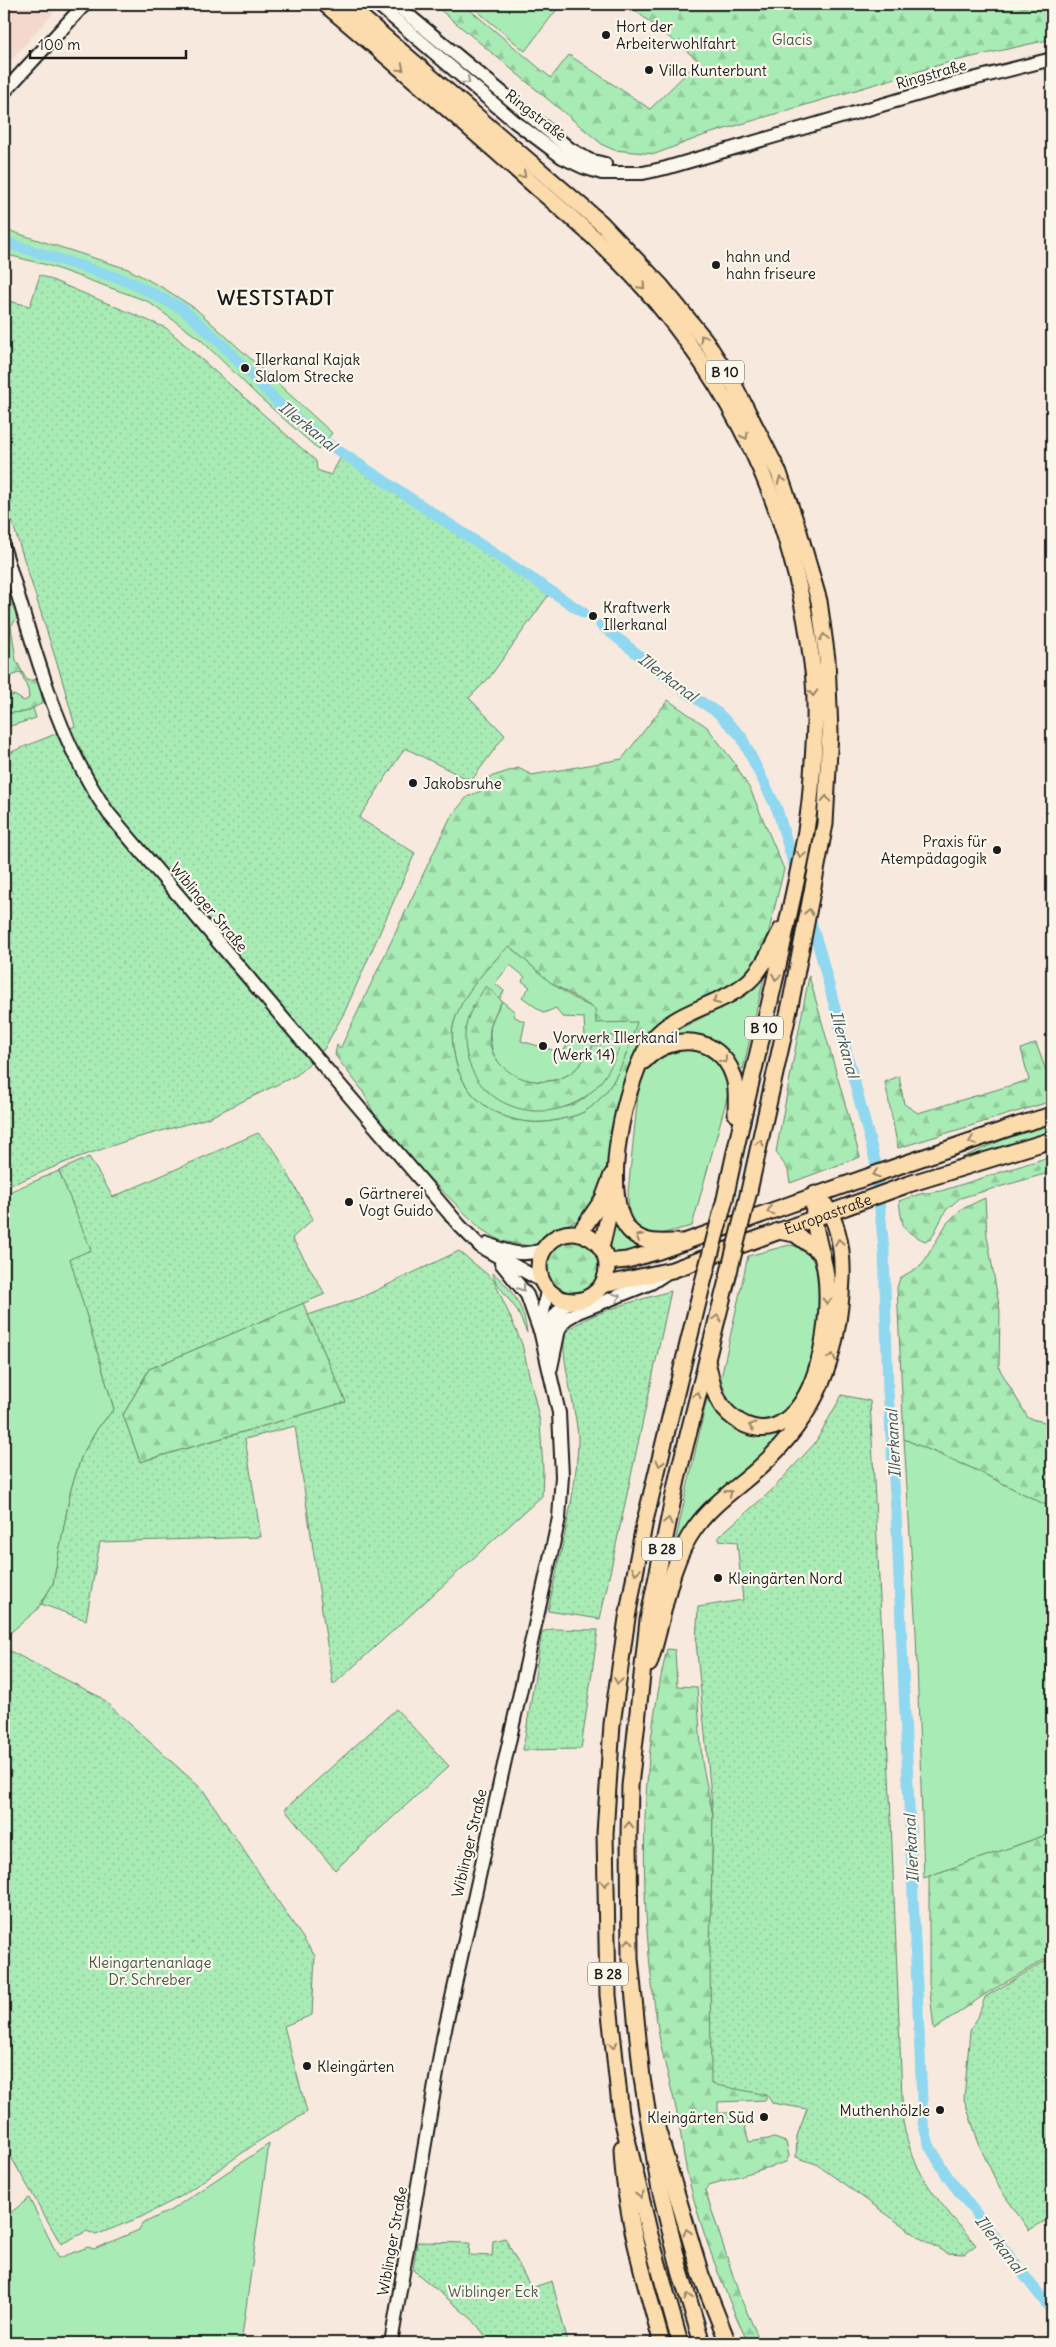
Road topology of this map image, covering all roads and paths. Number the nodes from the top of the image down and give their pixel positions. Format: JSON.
{"nodes":[{"id":1,"x":86,"y":4,"type":"edge"},
{"id":2,"x":325,"y":4,"type":"edge"},
{"id":3,"x":346,"y":4,"type":"edge"},
{"id":4,"x":377,"y":4,"type":"edge"},
{"id":5,"x":396,"y":4,"type":"edge"},
{"id":6,"x":368,"y":32,"type":"junction"},
{"id":7,"x":1052,"y":59,"type":"edge"},
{"id":8,"x":4,"y":92,"type":"edge"},
{"id":9,"x":704,"y":156,"type":"junction"},
{"id":10,"x":4,"y":549,"type":"edge"},
{"id":11,"x":790,"y":913,"type":"junction"},
{"id":12,"x":638,"y":1067,"type":"junction"},
{"id":13,"x":1052,"y":1115,"type":"edge"},
{"id":14,"x":1052,"y":1140,"type":"edge"},
{"id":15,"x":736,"y":1143,"type":"junction"},
{"id":16,"x":617,"y":1156,"type":"junction"},
{"id":17,"x":615,"y":1187,"type":"junction"},
{"id":18,"x":816,"y":1194,"type":"junction"},
{"id":19,"x":831,"y":1212,"type":"junction"},
{"id":20,"x":813,"y":1218,"type":"junction"},
{"id":21,"x":778,"y":1231,"type":"junction"},
{"id":22,"x":579,"y":1234,"type":"junction"},
{"id":23,"x":471,"y":1237,"type":"junction"},
{"id":24,"x":686,"y":1242,"type":"junction"},
{"id":25,"x":543,"y":1250,"type":"junction"},
{"id":26,"x":821,"y":1253,"type":"junction"},
{"id":27,"x":492,"y":1254,"type":"junction"},
{"id":28,"x":604,"y":1255,"type":"junction"},
{"id":29,"x":672,"y":1270,"type":"junction"},
{"id":30,"x":544,"y":1285,"type":"junction"},
{"id":31,"x":602,"y":1285,"type":"junction"},
{"id":32,"x":570,"y":1302,"type":"junction"},
{"id":33,"x":540,"y":1330,"type":"junction"},
{"id":34,"x":687,"y":1351,"type":"joint"},
{"id":35,"x":544,"y":1352,"type":"junction"},
{"id":36,"x":706,"y":1357,"type":"junction"},
{"id":37,"x":550,"y":1373,"type":"junction"},
{"id":38,"x":654,"y":1621,"type":"junction"},
{"id":39,"x":642,"y":2078,"type":"junction"},
{"id":40,"x":621,"y":2114,"type":"junction"},
{"id":41,"x":391,"y":2343,"type":"edge"},
{"id":42,"x":662,"y":2343,"type":"edge"},
{"id":43,"x":680,"y":2343,"type":"edge"},
{"id":44,"x":702,"y":2343,"type":"edge"},
{"id":45,"x":728,"y":2343,"type":"edge"}],
"edges":[{"from":1,"to":8,"type":"main road"},
{"from":2,"to":6,"type":"main road","number":"B 10"},
{"from":3,"to":6,"type":"main road","number":"B 10"},
{"from":4,"to":9,"type":"main road","name":"Ringstraße","one_way":true},
{"from":5,"to":9,"type":"main road","name":"Ringstraße"},
{"from":6,"to":11,"type":"main road","number":"B 10","one_way":true},
{"from":36,"to":6,"type":"main road","number":"B 10","one_way":true,"bridge":true},
{"from":7,"to":9,"type":"main road","name":"Ringstraße"},
{"from":10,"to":23,"type":"main road","name":"Wiblinger Straße"},
{"from":11,"to":12,"type":"main road","number":"B 10","one_way":true},
{"from":11,"to":15,"type":"main road","number":"B 10","one_way":true},
{"from":12,"to":15,"type":"main road","one_way":true},
{"from":12,"to":16,"type":"main road","number":"B 10"},
{"from":13,"to":18,"type":"main road","name":"Europastraße","one_way":true},
{"from":14,"to":19,"type":"main road","name":"Europastraße"},
{"from":15,"to":34,"type":"main road","number":"B 10","bridge":true},
{"from":16,"to":17,"type":"main road"},
{"from":16,"to":22,"type":"main road","number":"B 10"},
{"from":24,"to":17,"type":"main road","one_way":true},
{"from":17,"to":28,"type":"main road"},
{"from":18,"to":19,"type":"main road"},
{"from":18,"to":20,"type":"main road","number":"B 10"},
{"from":18,"to":24,"type":"main road","name":"Europastraße","one_way":true},
{"from":19,"to":20,"type":"main road","name":"Europastraße"},
{"from":38,"to":19,"type":"main road","one_way":true},
{"from":20,"to":21,"type":"main road","name":"Europastraße"},
{"from":20,"to":26,"type":"main road","number":"B 10"},
{"from":21,"to":26,"type":"main road"},
{"from":21,"to":29,"type":"main road","name":"Europastraße"},
{"from":22,"to":25,"type":"main road"},
{"from":22,"to":28,"type":"main road"},
{"from":23,"to":25,"type":"main road","name":"Wiblinger Straße"},
{"from":23,"to":27,"type":"main road","name":"Wiblinger Straße"},
{"from":24,"to":28,"type":"main road","name":"Europastraße"},
{"from":25,"to":30,"type":"main road"},
{"from":26,"to":36,"type":"main road","number":"B 10","one_way":true},
{"from":27,"to":30,"type":"main road","name":"Wiblinger Straße"},
{"from":27,"to":33,"type":"main road","one_way":true},
{"from":28,"to":31,"type":"main road"},
{"from":29,"to":31,"type":"main road","name":"Europastraße"},
{"from":37,"to":29,"type":"main road","one_way":true},
{"from":30,"to":32,"type":"main road"},
{"from":30,"to":33,"type":"main road","name":"Wiblinger Straße"},
{"from":31,"to":32,"type":"main road"},
{"from":32,"to":35,"type":"main road","name":"Wiblinger Straße"},
{"from":33,"to":35,"type":"main road","name":"Wiblinger Straße"},
{"from":34,"to":40,"type":"main road","number":"B 28","one_way":true},
{"from":35,"to":37,"type":"main road","name":"Wiblinger Straße"},
{"from":38,"to":36,"type":"main road","number":"B 28","one_way":true},
{"from":37,"to":41,"type":"main road","name":"Wiblinger Straße"},
{"from":39,"to":38,"type":"main road","number":"B 28","one_way":true},
{"from":44,"to":39,"type":"main road","number":"B 28","one_way":true},
{"from":45,"to":39,"type":"main road","one_way":true},
{"from":40,"to":42,"type":"main road"},
{"from":40,"to":43,"type":"main road","number":"B 28","one_way":true}]}
